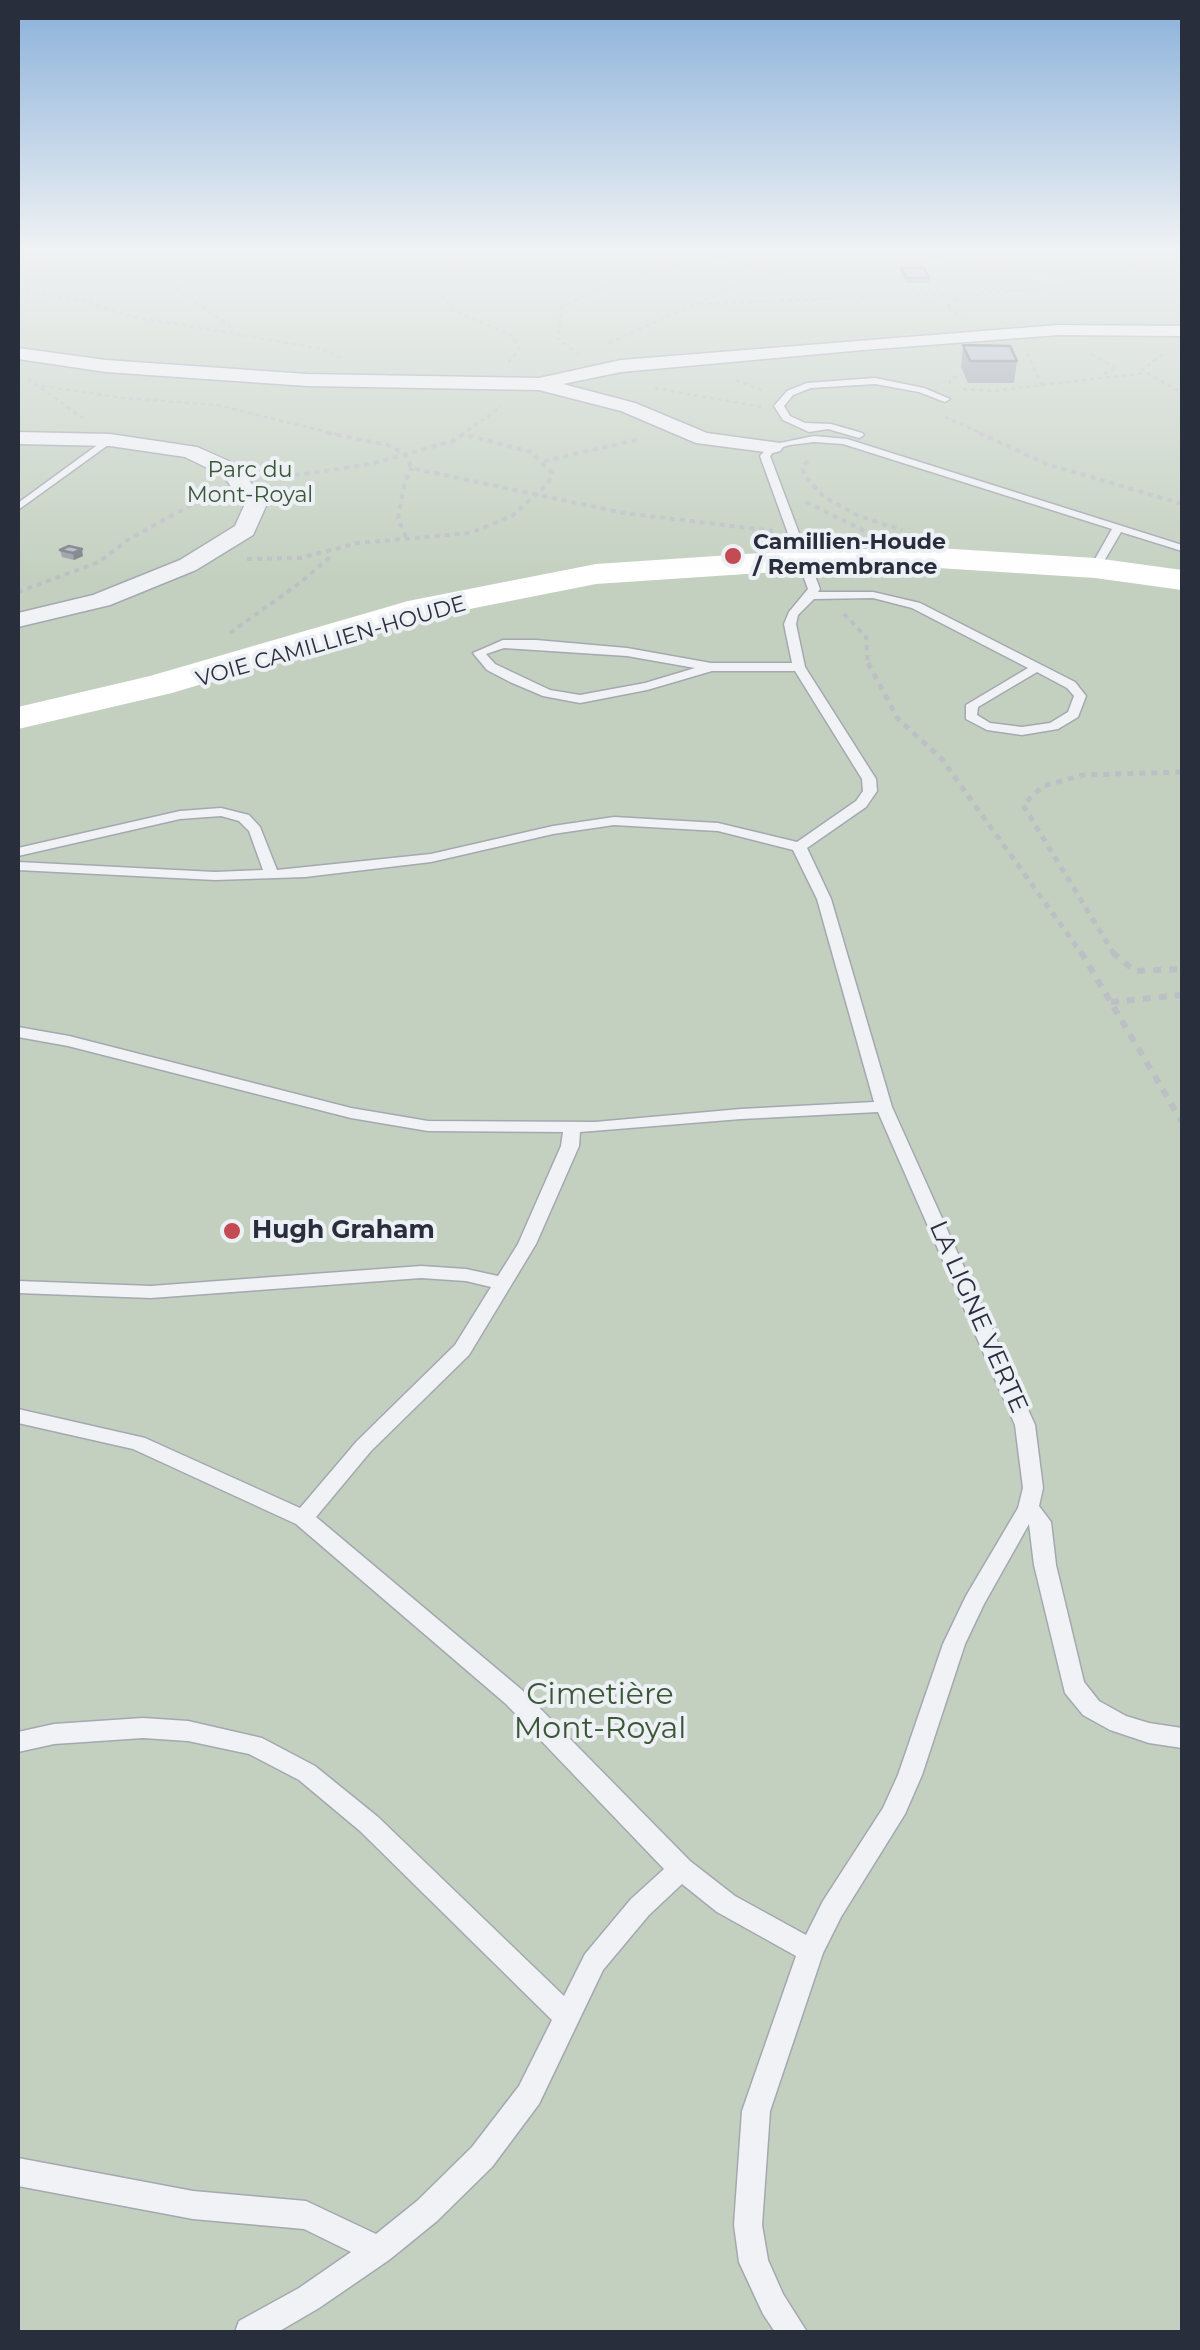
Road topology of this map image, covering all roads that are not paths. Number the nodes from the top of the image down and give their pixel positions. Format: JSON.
{"nodes":[{"id":1,"x":67,"y":361,"type":"edge"},
{"id":2,"x":687,"y":361,"type":"edge"},
{"id":3,"x":548,"y":386,"type":"junction"},
{"id":4,"x":945,"y":400,"type":"dead end"},
{"id":5,"x":803,"y":426,"type":"junction"},
{"id":6,"x":18,"y":438,"type":"edge"},
{"id":7,"x":828,"y":438,"type":"junction"},
{"id":8,"x":110,"y":440,"type":"junction"},
{"id":9,"x":772,"y":447,"type":"junction"},
{"id":10,"x":18,"y":507,"type":"edge"},
{"id":11,"x":1118,"y":528,"type":"junction"},
{"id":12,"x":1182,"y":539,"type":"edge"},
{"id":13,"x":1182,"y":548,"type":"edge"},
{"id":14,"x":806,"y":560,"type":"junction"},
{"id":15,"x":1095,"y":568,"type":"junction"},
{"id":16,"x":1182,"y":580,"type":"edge"},
{"id":17,"x":818,"y":596,"type":"junction"},
{"id":18,"x":18,"y":620,"type":"edge"},
{"id":19,"x":711,"y":667,"type":"junction"},
{"id":20,"x":799,"y":667,"type":"junction"},
{"id":21,"x":1036,"y":668,"type":"junction"},
{"id":22,"x":18,"y":721,"type":"edge"},
{"id":23,"x":799,"y":847,"type":"junction"},
{"id":24,"x":18,"y":852,"type":"edge"},
{"id":25,"x":18,"y":866,"type":"edge"},
{"id":26,"x":271,"y":874,"type":"junction"},
{"id":27,"x":18,"y":1032,"type":"edge"},
{"id":28,"x":884,"y":1107,"type":"junction"},
{"id":29,"x":572,"y":1128,"type":"junction"},
{"id":30,"x":505,"y":1284,"type":"junction"},
{"id":31,"x":18,"y":1287,"type":"edge"},
{"id":32,"x":18,"y":1416,"type":"edge"},
{"id":33,"x":1028,"y":1508,"type":"junction"},
{"id":34,"x":303,"y":1518,"type":"junction"},
{"id":35,"x":1182,"y":1738,"type":"edge"},
{"id":36,"x":18,"y":1742,"type":"edge"},
{"id":37,"x":681,"y":1869,"type":"junction"},
{"id":38,"x":811,"y":1951,"type":"junction"},
{"id":39,"x":566,"y":2016,"type":"junction"},
{"id":40,"x":18,"y":2172,"type":"edge"},
{"id":41,"x":379,"y":2250,"type":"junction"},
{"id":42,"x":250,"y":2332,"type":"edge"},
{"id":43,"x":792,"y":2332,"type":"edge"}],
"edges":[{"from":1,"to":3,"type":"street"},
{"from":2,"to":3,"type":"street"},
{"from":3,"to":9,"type":"street"},
{"from":4,"to":5,"type":"lane"},
{"from":5,"to":7,"type":"lane"},
{"from":5,"to":12,"type":"lane"},
{"from":6,"to":8,"type":"street"},
{"from":7,"to":9,"type":"lane"},
{"from":7,"to":11,"type":"lane"},
{"from":8,"to":10,"type":"lane"},
{"from":8,"to":18,"type":"street"},
{"from":9,"to":14,"type":"lane"},
{"from":11,"to":13,"type":"lane"},
{"from":11,"to":15,"type":"lane"},
{"from":14,"to":15,"type":"street","name":"VOIE CAMILLIEN-HOUDE"},
{"from":14,"to":17,"type":"lane"},
{"from":14,"to":22,"type":"street","name":"VOIE CAMILLIEN-HOUDE"},
{"from":15,"to":16,"type":"street","name":"VOIE CAMILLIEN-HOUDE"},
{"from":17,"to":20,"type":"lane"},
{"from":17,"to":21,"type":"lane"},
{"from":19,"to":19,"type":"lane"},
{"from":19,"to":20,"type":"lane"},
{"from":20,"to":23,"type":"lane"},
{"from":21,"to":21,"type":"lane"},
{"from":23,"to":26,"type":"lane"},
{"from":23,"to":28,"type":"lane","name":"LA LIGNE VERTE"},
{"from":24,"to":26,"type":"lane"},
{"from":25,"to":26,"type":"lane"},
{"from":27,"to":29,"type":"lane"},
{"from":28,"to":29,"type":"lane"},
{"from":28,"to":33,"type":"lane","name":"LA LIGNE VERTE"},
{"from":29,"to":30,"type":"lane"},
{"from":30,"to":31,"type":"lane"},
{"from":30,"to":34,"type":"lane"},
{"from":32,"to":34,"type":"lane"},
{"from":33,"to":35,"type":"lane"},
{"from":33,"to":38,"type":"lane","name":"LA LIGNE VERTE"},
{"from":34,"to":37,"type":"lane"},
{"from":36,"to":39,"type":"lane"},
{"from":37,"to":38,"type":"lane"},
{"from":37,"to":39,"type":"lane"},
{"from":38,"to":43,"type":"lane","name":"LA LIGNE VERTE"},
{"from":39,"to":41,"type":"lane"},
{"from":40,"to":41,"type":"lane"},
{"from":41,"to":42,"type":"lane"}]}
